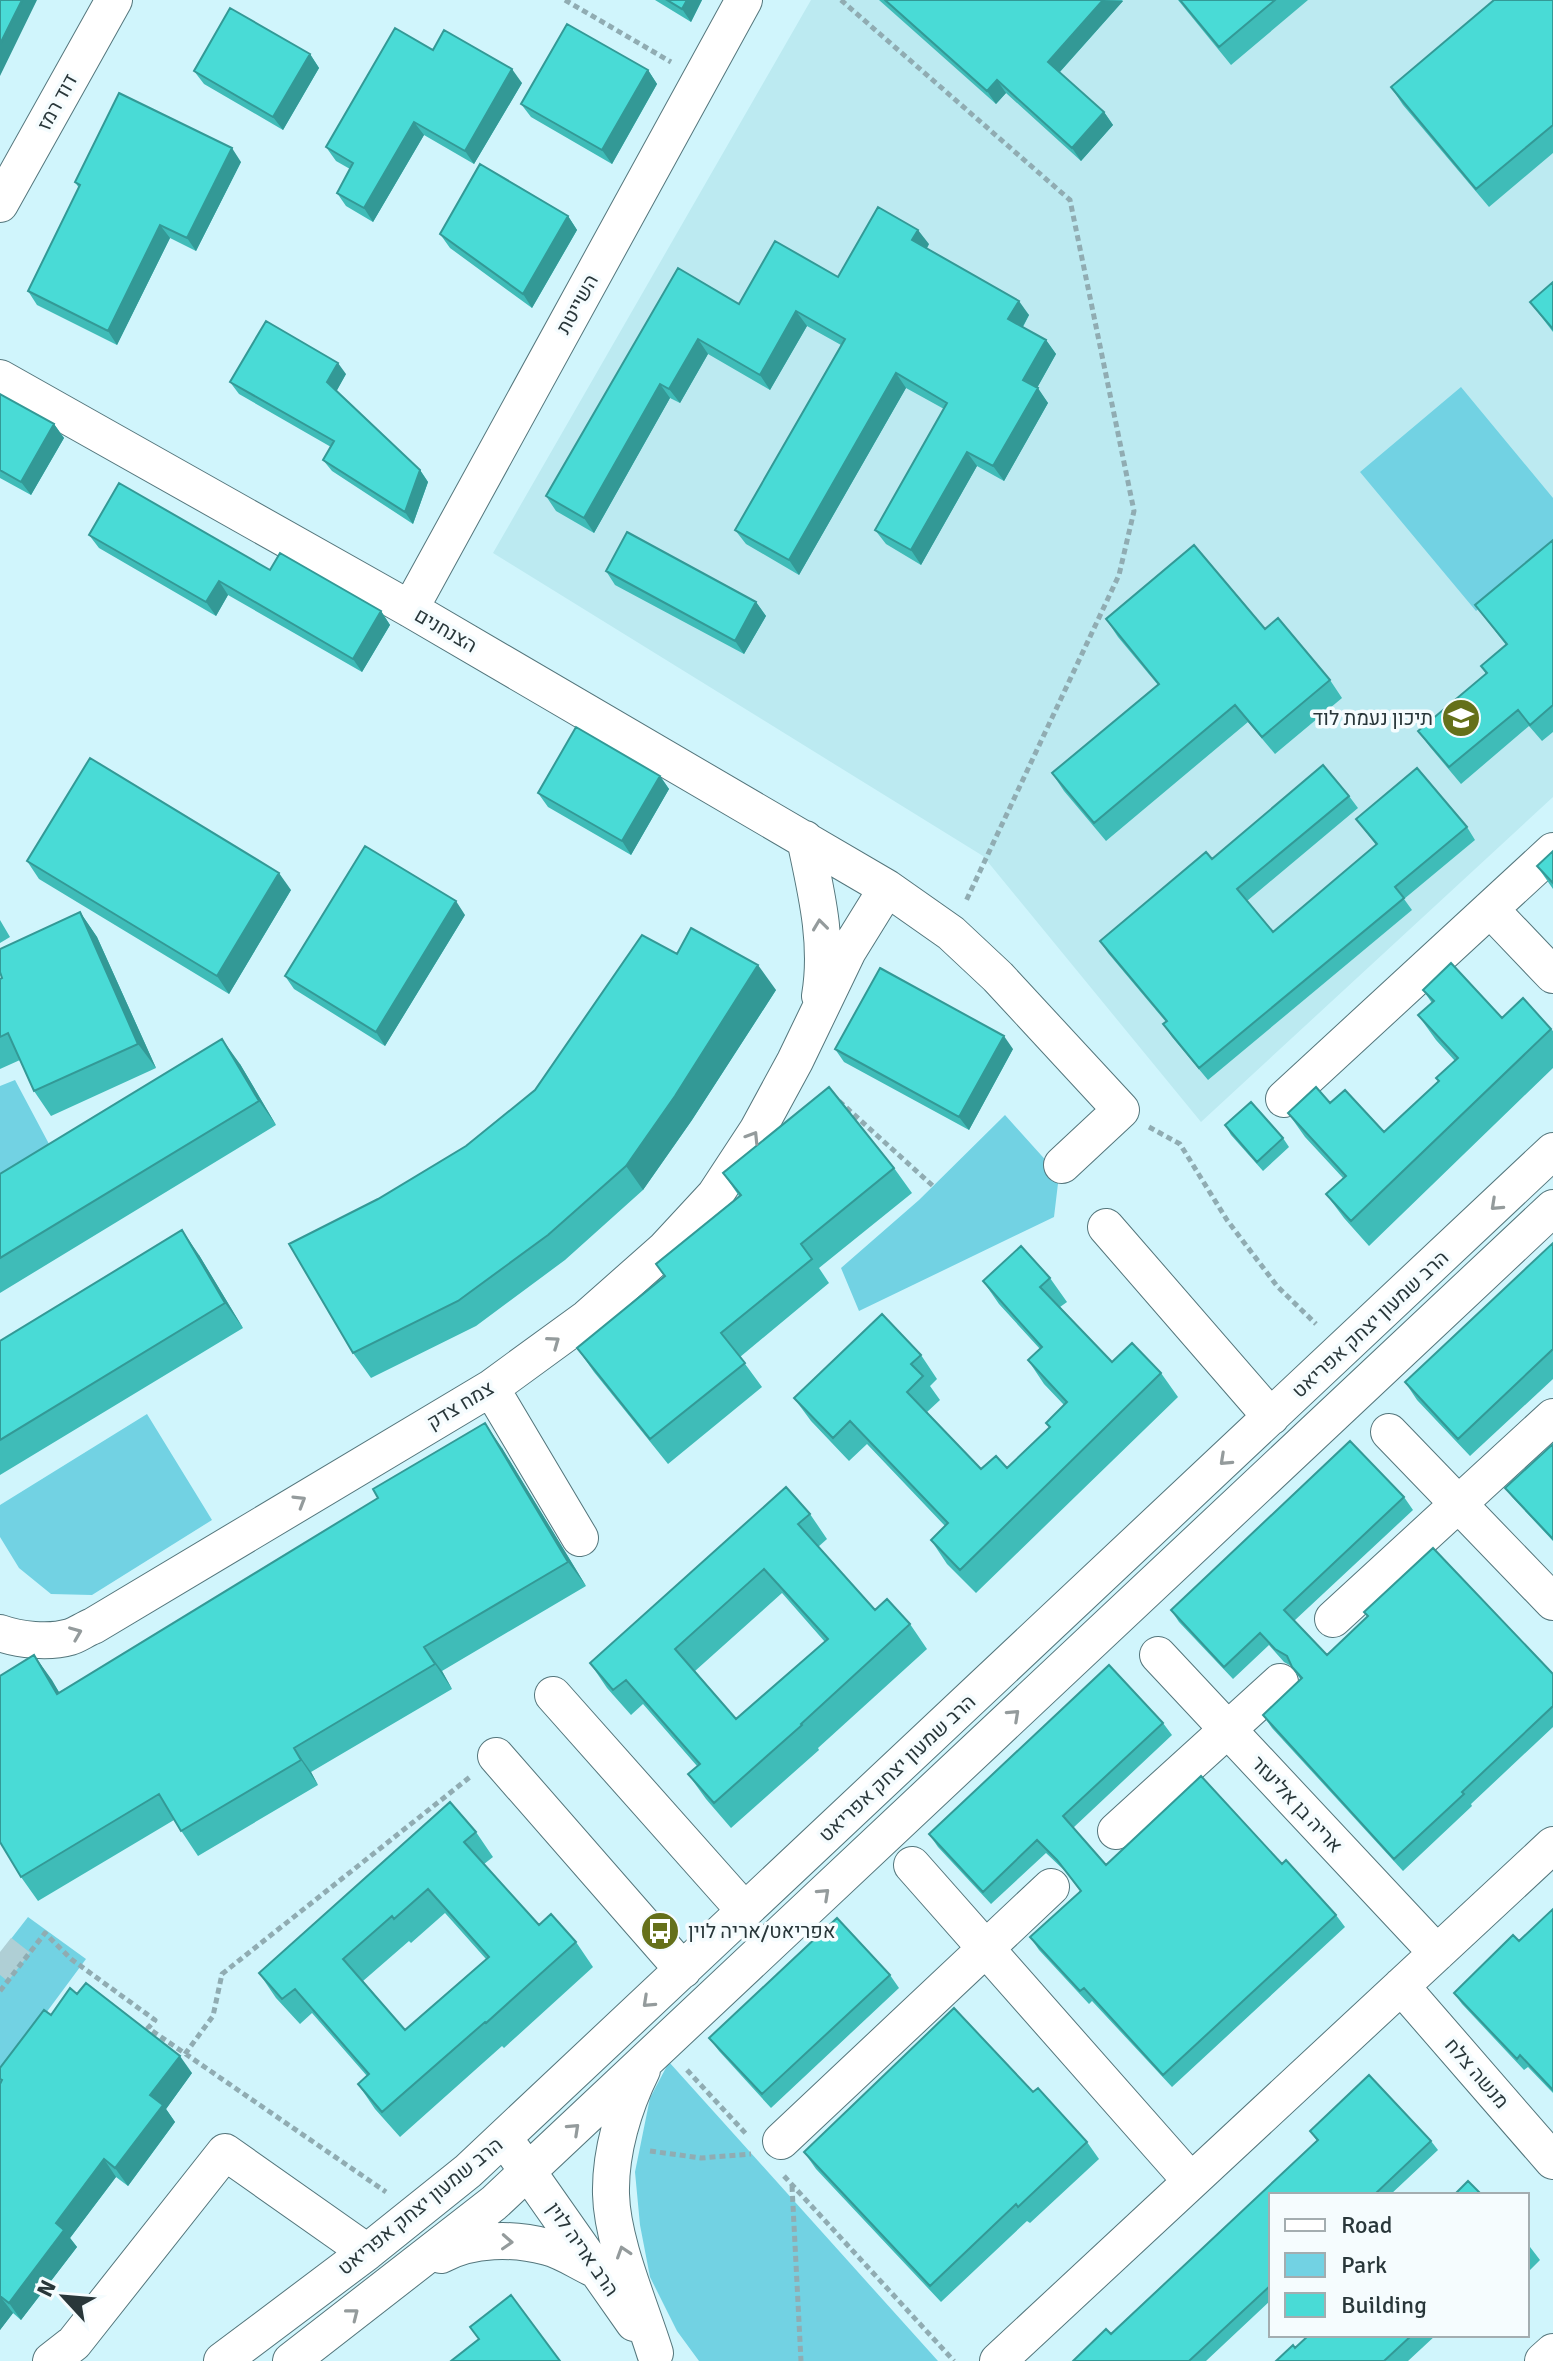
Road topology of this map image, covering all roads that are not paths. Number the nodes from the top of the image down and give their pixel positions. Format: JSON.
{"nodes":[{"id":1,"x":114,"y":0,"type":"edge"},
{"id":2,"x":744,"y":0,"type":"edge"},
{"id":3,"x":0,"y":204,"type":"edge"},
{"id":4,"x":0,"y":378,"type":"edge"},
{"id":5,"x":410,"y":609,"type":"junction"},
{"id":6,"x":805,"y":839,"type":"junction"},
{"id":7,"x":1553,"y":851,"type":"edge"},
{"id":8,"x":887,"y":888,"type":"junction"},
{"id":9,"x":1490,"y":909,"type":"junction"},
{"id":10,"x":1553,"y":975,"type":"edge"},
{"id":11,"x":811,"y":1029,"type":"junction"},
{"id":12,"x":1284,"y":1099,"type":"dead end"},
{"id":13,"x":1553,"y":1151,"type":"edge"},
{"id":14,"x":1062,"y":1165,"type":"dead end"},
{"id":15,"x":1553,"y":1208,"type":"edge"},
{"id":16,"x":1106,"y":1227,"type":"dead end"},
{"id":17,"x":491,"y":1388,"type":"junction"},
{"id":18,"x":1271,"y":1417,"type":"junction"},
{"id":19,"x":1553,"y":1417,"type":"edge"},
{"id":20,"x":1389,"y":1432,"type":"dead end"},
{"id":21,"x":1459,"y":1504,"type":"junction"},
{"id":22,"x":580,"y":1538,"type":"dead end"},
{"id":23,"x":1553,"y":1602,"type":"edge"},
{"id":24,"x":1333,"y":1619,"type":"dead end"},
{"id":25,"x":0,"y":1633,"type":"edge"},
{"id":26,"x":1158,"y":1655,"type":"dead end"},
{"id":27,"x":1280,"y":1682,"type":"dead end"},
{"id":28,"x":553,"y":1695,"type":"dead end"},
{"id":29,"x":1228,"y":1730,"type":"junction"},
{"id":30,"x":496,"y":1756,"type":"road end"},
{"id":31,"x":1116,"y":1831,"type":"dead end"},
{"id":32,"x":1553,"y":1845,"type":"edge"},
{"id":33,"x":912,"y":1865,"type":"dead end"},
{"id":34,"x":1051,"y":1887,"type":"dead end"},
{"id":35,"x":745,"y":1911,"type":"junction"},
{"id":36,"x":987,"y":1949,"type":"junction"},
{"id":37,"x":1437,"y":1953,"type":"junction"},
{"id":38,"x":683,"y":1970,"type":"junction"},
{"id":39,"x":1401,"y":1986,"type":"junction"},
{"id":40,"x":659,"y":2049,"type":"junction"},
{"id":41,"x":504,"y":2138,"type":"junction"},
{"id":42,"x":772,"y":2147,"type":"road end"},
{"id":43,"x":1553,"y":2161,"type":"edge"},
{"id":44,"x":528,"y":2172,"type":"junction"},
{"id":45,"x":1191,"y":2181,"type":"junction"},
{"id":46,"x":367,"y":2252,"type":"junction"},
{"id":47,"x":598,"y":2270,"type":"junction"},
{"id":48,"x":407,"y":2272,"type":"junction"},
{"id":49,"x":1553,"y":2352,"type":"edge"},
{"id":50,"x":658,"y":2357,"type":"edge"},
{"id":51,"x":51,"y":2361,"type":"edge"},
{"id":52,"x":222,"y":2361,"type":"edge"},
{"id":53,"x":291,"y":2361,"type":"edge"},
{"id":54,"x":998,"y":2361,"type":"edge"},
{"id":55,"x":1543,"y":2361,"type":"edge"}],
"edges":[{"from":1,"to":3,"type":"street","name":"דוד רמז"},
{"from":2,"to":5,"type":"street","name":"השייטת"},
{"from":4,"to":5,"type":"street","name":"הצנחנים"},
{"from":5,"to":6,"type":"street","name":"הצנחנים"},
{"from":6,"to":8,"type":"street","name":"הצנחנים"},
{"from":11,"to":6,"type":"street","name":"צמח צדק","one_way":true},
{"from":7,"to":9,"type":"street"},
{"from":8,"to":11,"type":"street","name":"צמח צדק"},
{"from":8,"to":14,"type":"street","name":"הצנחנים"},
{"from":9,"to":10,"type":"street"},
{"from":9,"to":12,"type":"street"},
{"from":17,"to":11,"type":"street","name":"צמח צדק","one_way":true},
{"from":13,"to":18,"type":"street","name":"הרב שמעון יצחק אפריאט","one_way":true},
{"from":40,"to":15,"type":"street","name":"הרב שמעון יצחק אפריאט","one_way":true},
{"from":16,"to":18,"type":"street"},
{"from":17,"to":22,"type":"street"},
{"from":25,"to":17,"type":"street","name":"צמח צדק","one_way":true},
{"from":18,"to":35,"type":"street","name":"הרב שמעון יצחק אפריאט","one_way":true},
{"from":19,"to":21,"type":"street"},
{"from":20,"to":21,"type":"street"},
{"from":21,"to":23,"type":"street"},
{"from":21,"to":24,"type":"street"},
{"from":26,"to":29,"type":"street","name":"אריה בן אליעזר"},
{"from":27,"to":29,"type":"street"},
{"from":28,"to":35,"type":"street"},
{"from":29,"to":31,"type":"street"},
{"from":29,"to":37,"type":"street","name":"אריה בן אליעזר"},
{"from":30,"to":38,"type":"street"},
{"from":32,"to":37,"type":"street"},
{"from":33,"to":36,"type":"street"},
{"from":34,"to":36,"type":"street"},
{"from":35,"to":38,"type":"street","name":"הרב שמעון יצחק אפריאט"},
{"from":36,"to":42,"type":"street"},
{"from":36,"to":45,"type":"street"},
{"from":37,"to":39,"type":"street"},
{"from":38,"to":41,"type":"street","name":"הרב שמעון יצחק אפריאט","one_way":true},
{"from":39,"to":43,"type":"street","name":"מנשה צלח"},
{"from":39,"to":45,"type":"street"},
{"from":44,"to":40,"type":"street","name":"הרב שמעון יצחק אפריאט","one_way":true},
{"from":50,"to":40,"type":"street","one_way":true},
{"from":41,"to":44,"type":"street","name":"הרב אריה לוין"},
{"from":41,"to":46,"type":"street","name":"הרב שמעון יצחק אפריאט"},
{"from":44,"to":47,"type":"street","name":"הרב אריה לוין"},
{"from":44,"to":48,"type":"street","name":"הרב שמעון יצחק אפריאט"},
{"from":45,"to":54,"type":"street"},
{"from":46,"to":51,"type":"street"},
{"from":46,"to":52,"type":"street","name":"הרב שמעון יצחק אפריאט"},
{"from":48,"to":47,"type":"street","one_way":true},
{"from":47,"to":50,"type":"street","name":"הרב אריה לוין"},
{"from":53,"to":48,"type":"street","name":"הרב שמעון יצחק אפריאט","one_way":true},
{"from":49,"to":55,"type":"street"}]}
